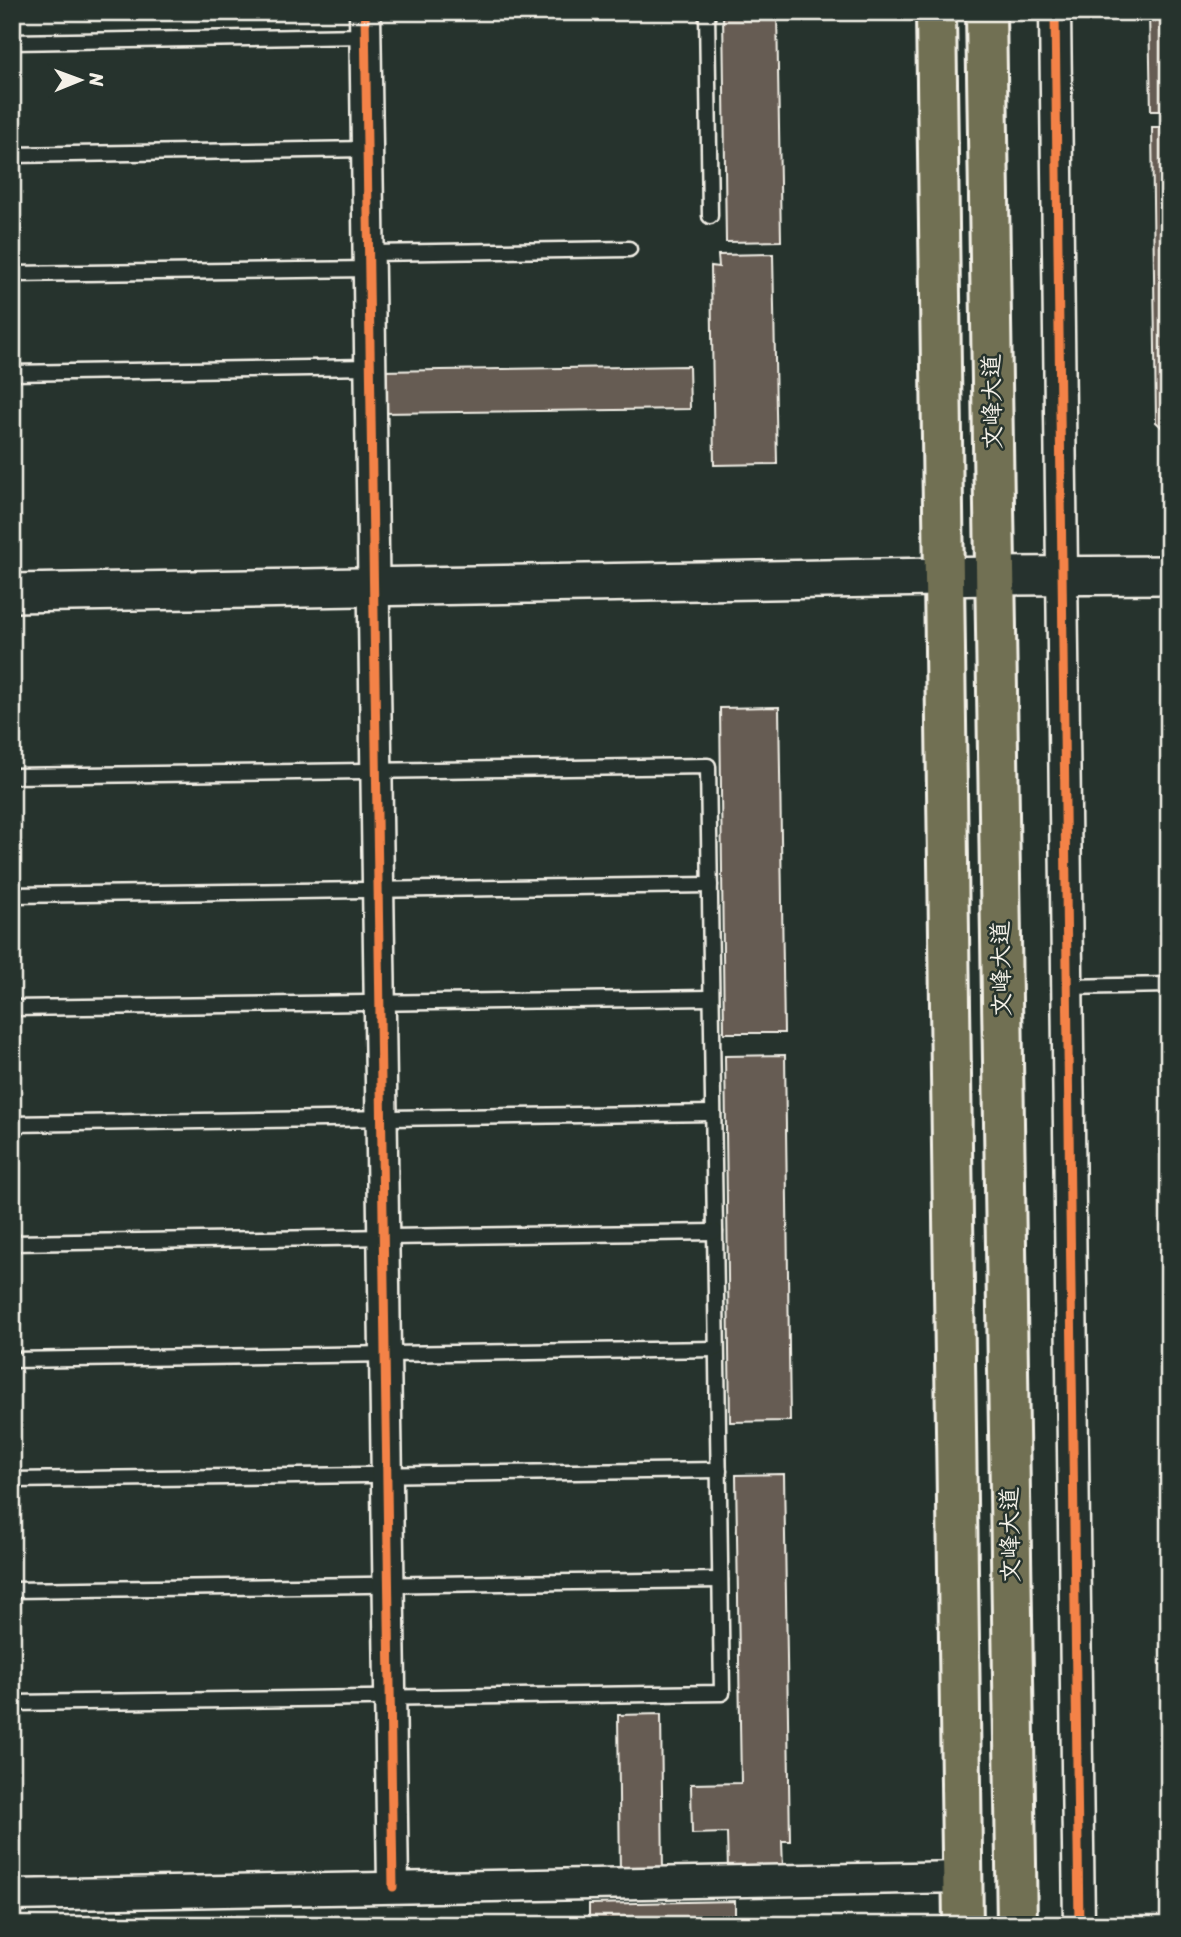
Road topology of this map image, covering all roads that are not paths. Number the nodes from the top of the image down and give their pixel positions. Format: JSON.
{"nodes":[{"id":1,"x":707,"y":12,"type":"edge"},
{"id":2,"x":936,"y":12,"type":"edge"},
{"id":3,"x":986,"y":12,"type":"edge"},
{"id":4,"x":1055,"y":12,"type":"edge"},
{"id":5,"x":366,"y":24,"type":"edge"},
{"id":6,"x":12,"y":42,"type":"edge"},
{"id":7,"x":368,"y":149,"type":"junction"},
{"id":8,"x":12,"y":155,"type":"edge"},
{"id":9,"x":709,"y":216,"type":"dead end"},
{"id":10,"x":629,"y":249,"type":"dead end"},
{"id":11,"x":369,"y":261,"type":"junction"},
{"id":12,"x":12,"y":274,"type":"edge"},
{"id":13,"x":371,"y":367,"type":"junction"},
{"id":14,"x":12,"y":373,"type":"edge"},
{"id":15,"x":1063,"y":575,"type":"junction"},
{"id":16,"x":994,"y":576,"type":"junction"},
{"id":17,"x":1169,"y":576,"type":"edge"},
{"id":18,"x":944,"y":578,"type":"junction"},
{"id":19,"x":374,"y":588,"type":"junction"},
{"id":20,"x":12,"y":593,"type":"edge"},
{"id":21,"x":377,"y":771,"type":"junction"},
{"id":22,"x":12,"y":776,"type":"edge"},
{"id":23,"x":710,"y":885,"type":"junction"},
{"id":24,"x":379,"y":890,"type":"junction"},
{"id":25,"x":12,"y":895,"type":"edge"},
{"id":26,"x":1169,"y":985,"type":"edge"},
{"id":27,"x":1066,"y":987,"type":"junction"},
{"id":28,"x":711,"y":998,"type":"junction"},
{"id":29,"x":381,"y":1003,"type":"junction"},
{"id":30,"x":12,"y":1008,"type":"edge"},
{"id":31,"x":713,"y":1113,"type":"junction"},
{"id":32,"x":382,"y":1118,"type":"junction"},
{"id":33,"x":12,"y":1124,"type":"edge"},
{"id":34,"x":715,"y":1232,"type":"junction"},
{"id":35,"x":384,"y":1237,"type":"junction"},
{"id":36,"x":12,"y":1243,"type":"edge"},
{"id":37,"x":716,"y":1349,"type":"junction"},
{"id":38,"x":386,"y":1354,"type":"junction"},
{"id":39,"x":12,"y":1360,"type":"edge"},
{"id":40,"x":719,"y":1470,"type":"junction"},
{"id":41,"x":387,"y":1475,"type":"junction"},
{"id":42,"x":12,"y":1480,"type":"edge"},
{"id":43,"x":720,"y":1580,"type":"junction"},
{"id":44,"x":389,"y":1585,"type":"junction"},
{"id":45,"x":12,"y":1590,"type":"edge"},
{"id":46,"x":391,"y":1698,"type":"junction"},
{"id":47,"x":12,"y":1703,"type":"edge"},
{"id":48,"x":962,"y":1877,"type":"junction"},
{"id":49,"x":393,"y":1887,"type":"junction"},
{"id":50,"x":12,"y":1895,"type":"edge"},
{"id":51,"x":963,"y":1925,"type":"edge"},
{"id":52,"x":1017,"y":1925,"type":"edge"},
{"id":53,"x":1079,"y":1925,"type":"edge"}],
"edges":[{"from":1,"to":9,"type":"lane"},
{"from":2,"to":18,"type":"main road","name":"文峰大道"},
{"from":3,"to":16,"type":"main road","name":"文峰大道"},
{"from":4,"to":15,"type":"street"},
{"from":5,"to":6,"type":"lane"},
{"from":5,"to":7,"type":"street"},
{"from":7,"to":8,"type":"lane"},
{"from":7,"to":11,"type":"street"},
{"from":10,"to":11,"type":"lane"},
{"from":11,"to":12,"type":"lane"},
{"from":11,"to":13,"type":"street"},
{"from":13,"to":14,"type":"lane"},
{"from":13,"to":19,"type":"street"},
{"from":15,"to":16,"type":"street"},
{"from":15,"to":17,"type":"street"},
{"from":15,"to":27,"type":"street"},
{"from":16,"to":18,"type":"street"},
{"from":16,"to":52,"type":"main road","name":"文峰大道"},
{"from":18,"to":19,"type":"street"},
{"from":18,"to":48,"type":"main road","name":"文峰大道"},
{"from":19,"to":20,"type":"street"},
{"from":19,"to":21,"type":"street"},
{"from":21,"to":22,"type":"lane"},
{"from":21,"to":23,"type":"lane"},
{"from":21,"to":24,"type":"street"},
{"from":23,"to":24,"type":"lane"},
{"from":23,"to":28,"type":"lane"},
{"from":24,"to":25,"type":"lane"},
{"from":24,"to":29,"type":"street"},
{"from":26,"to":27,"type":"lane"},
{"from":27,"to":53,"type":"street"},
{"from":28,"to":29,"type":"lane"},
{"from":28,"to":31,"type":"lane"},
{"from":29,"to":30,"type":"lane"},
{"from":29,"to":32,"type":"street"},
{"from":31,"to":32,"type":"lane"},
{"from":31,"to":34,"type":"lane"},
{"from":32,"to":33,"type":"lane"},
{"from":32,"to":35,"type":"street"},
{"from":34,"to":35,"type":"lane"},
{"from":34,"to":37,"type":"lane"},
{"from":35,"to":36,"type":"lane"},
{"from":35,"to":38,"type":"street"},
{"from":37,"to":38,"type":"lane"},
{"from":37,"to":40,"type":"lane"},
{"from":38,"to":39,"type":"lane"},
{"from":38,"to":41,"type":"street"},
{"from":40,"to":41,"type":"lane"},
{"from":40,"to":43,"type":"lane"},
{"from":41,"to":42,"type":"lane"},
{"from":41,"to":44,"type":"street"},
{"from":43,"to":44,"type":"lane"},
{"from":43,"to":46,"type":"lane"},
{"from":44,"to":45,"type":"lane"},
{"from":44,"to":46,"type":"street"},
{"from":46,"to":47,"type":"lane"},
{"from":46,"to":49,"type":"street"},
{"from":48,"to":49,"type":"street"},
{"from":48,"to":51,"type":"main road","name":"文峰大道"},
{"from":49,"to":50,"type":"street"}]}
